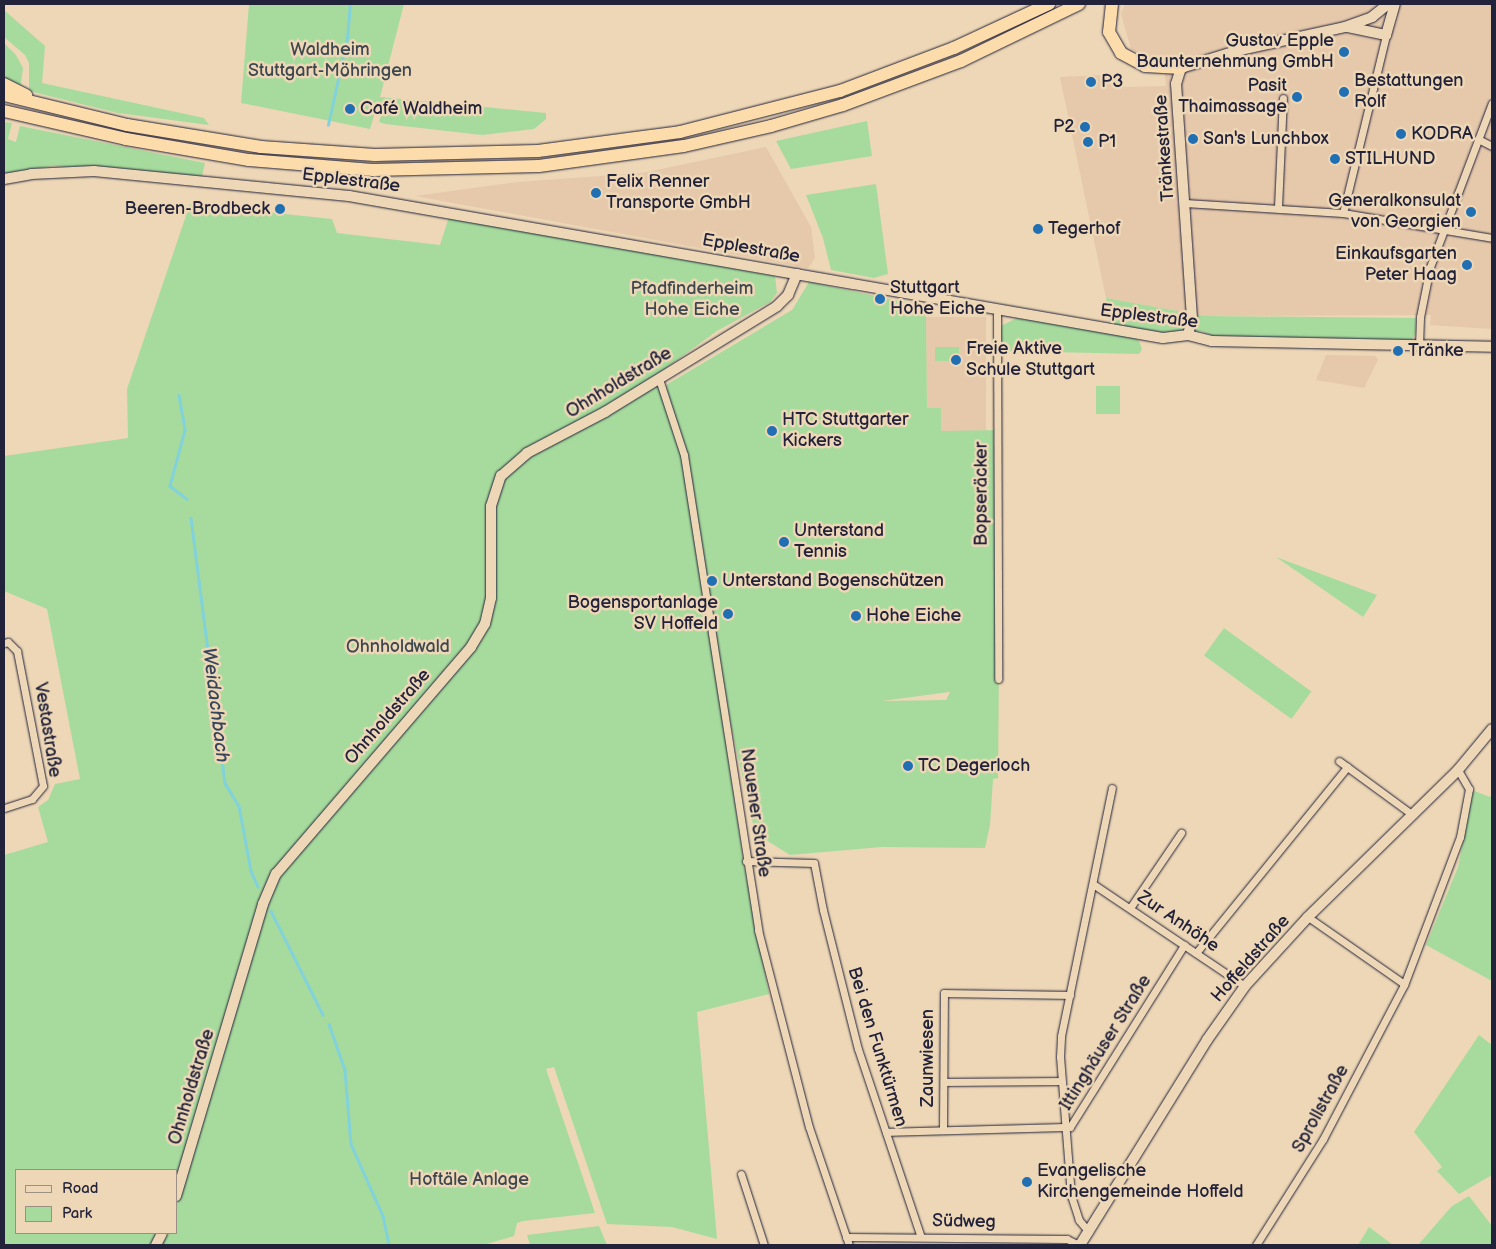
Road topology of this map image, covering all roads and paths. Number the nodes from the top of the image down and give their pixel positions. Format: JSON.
{"nodes":[{"id":1,"x":1049,"y":4,"type":"edge"},
{"id":2,"x":1079,"y":4,"type":"edge"},
{"id":3,"x":1112,"y":4,"type":"edge"},
{"id":4,"x":1388,"y":4,"type":"edge"},
{"id":5,"x":1396,"y":4,"type":"edge"},
{"id":6,"x":1345,"y":27,"type":"junction"},
{"id":7,"x":1386,"y":35,"type":"junction"},
{"id":8,"x":1181,"y":68,"type":"junction"},
{"id":9,"x":4,"y":84,"type":"edge"},
{"id":10,"x":4,"y":95,"type":"edge"},
{"id":11,"x":1283,"y":98,"type":"dead end"},
{"id":12,"x":33,"y":103,"type":"junction"},
{"id":13,"x":1492,"y":103,"type":"edge"},
{"id":14,"x":4,"y":111,"type":"edge"},
{"id":15,"x":4,"y":118,"type":"edge"},
{"id":16,"x":34,"y":119,"type":"junction"},
{"id":17,"x":1478,"y":140,"type":"junction"},
{"id":18,"x":1492,"y":146,"type":"edge"},
{"id":19,"x":4,"y":179,"type":"edge"},
{"id":20,"x":1185,"y":203,"type":"junction"},
{"id":21,"x":1278,"y":207,"type":"junction"},
{"id":22,"x":1343,"y":212,"type":"junction"},
{"id":23,"x":1444,"y":228,"type":"junction"},
{"id":24,"x":1492,"y":238,"type":"edge"},
{"id":25,"x":796,"y":274,"type":"junction"},
{"id":26,"x":997,"y":309,"type":"junction"},
{"id":27,"x":1188,"y":335,"type":"junction"},
{"id":28,"x":1419,"y":346,"type":"junction"},
{"id":29,"x":1492,"y":347,"type":"edge"},
{"id":30,"x":659,"y":379,"type":"junction"},
{"id":31,"x":4,"y":643,"type":"edge"},
{"id":32,"x":998,"y":679,"type":"dead end"},
{"id":33,"x":1492,"y":729,"type":"edge"},
{"id":34,"x":1338,"y":761,"type":"dead end"},
{"id":35,"x":1347,"y":767,"type":"junction"},
{"id":36,"x":1458,"y":770,"type":"junction"},
{"id":37,"x":1112,"y":788,"type":"dead end"},
{"id":38,"x":4,"y":808,"type":"edge"},
{"id":39,"x":1410,"y":813,"type":"junction"},
{"id":40,"x":1181,"y":833,"type":"dead end"},
{"id":41,"x":746,"y":861,"type":"junction"},
{"id":42,"x":1093,"y":884,"type":"junction"},
{"id":43,"x":1130,"y":908,"type":"junction"},
{"id":44,"x":1308,"y":917,"type":"junction"},
{"id":45,"x":1184,"y":945,"type":"junction"},
{"id":46,"x":1196,"y":953,"type":"junction"},
{"id":47,"x":1404,"y":984,"type":"junction"},
{"id":48,"x":1245,"y":986,"type":"junction"},
{"id":49,"x":1070,"y":995,"type":"junction"},
{"id":50,"x":1061,"y":1080,"type":"junction"},
{"id":51,"x":944,"y":1082,"type":"junction"},
{"id":52,"x":1064,"y":1127,"type":"junction"},
{"id":53,"x":943,"y":1130,"type":"junction"},
{"id":54,"x":886,"y":1132,"type":"junction"},
{"id":55,"x":741,"y":1174,"type":"dead end"},
{"id":56,"x":178,"y":1189,"type":"edge"},
{"id":57,"x":1089,"y":1232,"type":"junction"},
{"id":58,"x":846,"y":1237,"type":"junction"},
{"id":59,"x":922,"y":1237,"type":"junction"},
{"id":60,"x":764,"y":1245,"type":"edge"},
{"id":61,"x":849,"y":1245,"type":"edge"},
{"id":62,"x":1080,"y":1245,"type":"edge"},
{"id":63,"x":1256,"y":1245,"type":"edge"}],
"edges":[{"from":1,"to":12,"type":"highway"},
{"from":2,"to":16,"type":"highway"},
{"from":3,"to":8,"type":"highway"},
{"from":4,"to":6,"type":"main road"},
{"from":5,"to":7,"type":"main road"},
{"from":6,"to":7,"type":"main road"},
{"from":6,"to":8,"type":"main road"},
{"from":7,"to":22,"type":"street"},
{"from":8,"to":20,"type":"main road","name":"Tränkestraße"},
{"from":9,"to":12,"type":"highway"},
{"from":10,"to":12,"type":"highway"},
{"from":11,"to":21,"type":"street"},
{"from":13,"to":17,"type":"street"},
{"from":14,"to":16,"type":"highway"},
{"from":15,"to":16,"type":"highway"},
{"from":17,"to":18,"type":"street"},
{"from":17,"to":23,"type":"street"},
{"from":19,"to":25,"type":"main road","name":"Epplestraße"},
{"from":20,"to":21,"type":"street"},
{"from":20,"to":27,"type":"main road","name":"Tränkestraße"},
{"from":21,"to":22,"type":"street"},
{"from":22,"to":23,"type":"street"},
{"from":23,"to":24,"type":"street"},
{"from":23,"to":28,"type":"street"},
{"from":25,"to":26,"type":"main road","name":"Epplestraße"},
{"from":25,"to":30,"type":"main road","name":"Ohnholdstraße"},
{"from":26,"to":27,"type":"main road","name":"Epplestraße"},
{"from":26,"to":32,"type":"street","name":"Bopseräcker"},
{"from":27,"to":28,"type":"main road","name":"Epplestraße"},
{"from":28,"to":29,"type":"main road","name":"Epplestraße"},
{"from":30,"to":41,"type":"street","name":"Nauener Straße"},
{"from":30,"to":56,"type":"main road","name":"Ohnholdstraße"},
{"from":31,"to":38,"type":"street","name":"Vestastraße"},
{"from":33,"to":36,"type":"main road","name":"Hoffeldstraße"},
{"from":34,"to":35,"type":"street"},
{"from":35,"to":39,"type":"street"},
{"from":35,"to":46,"type":"street"},
{"from":36,"to":39,"type":"main road","name":"Hoffeldstraße"},
{"from":36,"to":47,"type":"street","name":"Sprollstraße"},
{"from":37,"to":42,"type":"street"},
{"from":39,"to":44,"type":"main road","name":"Hoffeldstraße"},
{"from":40,"to":43,"type":"street"},
{"from":41,"to":54,"type":"street","name":"Bei den Funktürmen"},
{"from":41,"to":58,"type":"street","name":"Nauener Straße"},
{"from":42,"to":43,"type":"street","name":"Zur Anhöhe"},
{"from":42,"to":49,"type":"street"},
{"from":43,"to":45,"type":"street","name":"Zur Anhöhe"},
{"from":44,"to":47,"type":"street"},
{"from":44,"to":48,"type":"main road","name":"Hoffeldstraße"},
{"from":45,"to":46,"type":"street","name":"Zur Anhöhe"},
{"from":45,"to":52,"type":"street","name":"Ittinghäuser Straße"},
{"from":46,"to":48,"type":"street","name":"Zur Anhöhe"},
{"from":47,"to":63,"type":"street","name":"Sprollstraße"},
{"from":48,"to":57,"type":"main road","name":"Hoffeldstraße"},
{"from":49,"to":50,"type":"street"},
{"from":49,"to":51,"type":"street","name":"Zaunwiesen"},
{"from":50,"to":51,"type":"street"},
{"from":50,"to":52,"type":"street"},
{"from":51,"to":53,"type":"street","name":"Zaunwiesen"},
{"from":52,"to":53,"type":"street","name":"Ittinghäuser Straße"},
{"from":52,"to":57,"type":"street"},
{"from":53,"to":54,"type":"street","name":"Ittinghäuser Straße"},
{"from":54,"to":59,"type":"street","name":"Bei den Funktürmen"},
{"from":55,"to":60,"type":"street"},
{"from":57,"to":62,"type":"main road","name":"Hoffeldstraße"},
{"from":58,"to":59,"type":"street","name":"Südweg"},
{"from":58,"to":61,"type":"street","name":"Nauener Straße"},
{"from":59,"to":62,"type":"street","name":"Südweg"}]}
